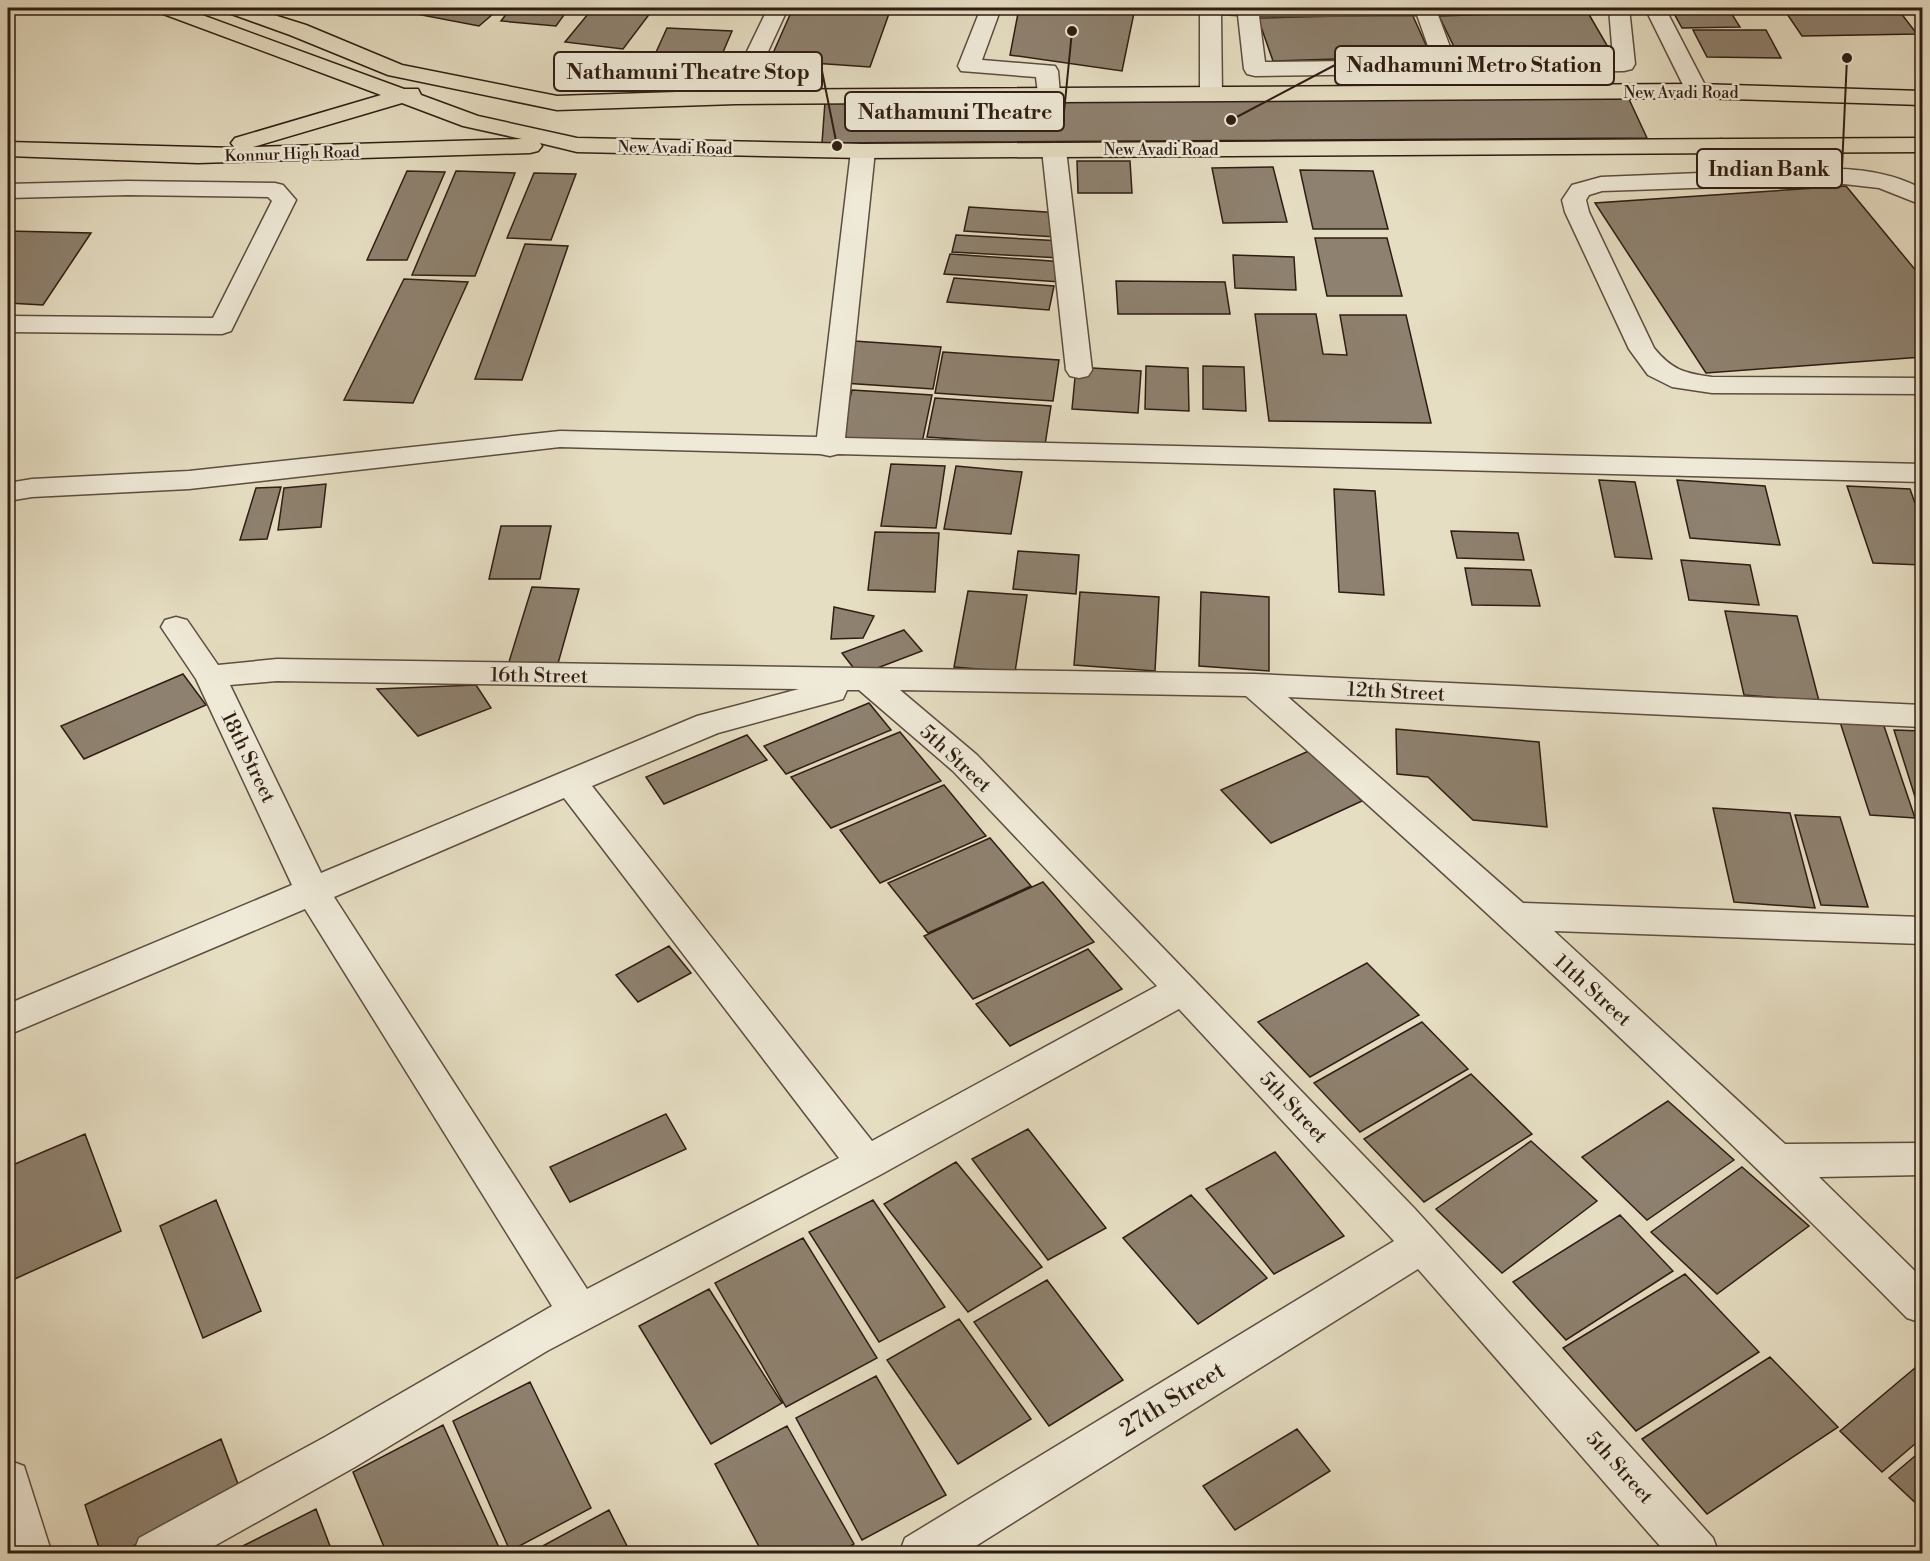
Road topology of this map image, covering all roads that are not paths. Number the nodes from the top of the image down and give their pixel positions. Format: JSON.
{"nodes":[{"id":1,"x":165,"y":8,"type":"edge"},
{"id":2,"x":233,"y":8,"type":"edge"},
{"id":3,"x":778,"y":8,"type":"edge"},
{"id":4,"x":991,"y":8,"type":"edge"},
{"id":5,"x":1210,"y":8,"type":"edge"},
{"id":6,"x":1215,"y":8,"type":"edge"},
{"id":7,"x":1483,"y":8,"type":"edge"},
{"id":8,"x":1619,"y":8,"type":"edge"},
{"id":9,"x":1655,"y":8,"type":"edge"},
{"id":10,"x":1248,"y":9,"type":"edge"},
{"id":11,"x":1315,"y":9,"type":"edge"},
{"id":12,"x":1425,"y":9,"type":"edge"},
{"id":13,"x":1446,"y":66,"type":"junction"},
{"id":14,"x":435,"y":79,"type":"junction"},
{"id":15,"x":1697,"y":91,"type":"junction"},
{"id":16,"x":1049,"y":94,"type":"junction"},
{"id":17,"x":408,"y":95,"type":"junction"},
{"id":18,"x":1211,"y":95,"type":"junction"},
{"id":19,"x":736,"y":97,"type":"junction"},
{"id":20,"x":1923,"y":98,"type":"edge"},
{"id":21,"x":563,"y":103,"type":"junction"},
{"id":22,"x":532,"y":135,"type":"junction"},
{"id":23,"x":577,"y":145,"type":"junction"},
{"id":24,"x":1923,"y":145,"type":"edge"},
{"id":25,"x":1721,"y":146,"type":"junction"},
{"id":26,"x":8,"y":149,"type":"edge"},
{"id":27,"x":1054,"y":150,"type":"junction"},
{"id":28,"x":863,"y":151,"type":"junction"},
{"id":29,"x":150,"y":154,"type":"junction"},
{"id":30,"x":198,"y":156,"type":"junction"},
{"id":31,"x":1741,"y":178,"type":"junction"},
{"id":32,"x":129,"y":188,"type":"junction"},
{"id":33,"x":8,"y":191,"type":"edge"},
{"id":34,"x":1923,"y":198,"type":"edge"},
{"id":35,"x":8,"y":324,"type":"edge"},
{"id":36,"x":1079,"y":370,"type":"dead end"},
{"id":37,"x":1923,"y":386,"type":"edge"},
{"id":38,"x":830,"y":448,"type":"junction"},
{"id":39,"x":1923,"y":473,"type":"edge"},
{"id":40,"x":8,"y":492,"type":"edge"},
{"id":41,"x":176,"y":627,"type":"dead end"},
{"id":42,"x":210,"y":676,"type":"junction"},
{"id":43,"x":869,"y":681,"type":"junction"},
{"id":44,"x":1254,"y":685,"type":"junction"},
{"id":45,"x":1923,"y":716,"type":"edge"},
{"id":46,"x":571,"y":783,"type":"junction"},
{"id":47,"x":313,"y":892,"type":"junction"},
{"id":48,"x":1511,"y":916,"type":"junction"},
{"id":49,"x":1923,"y":930,"type":"edge"},
{"id":50,"x":1182,"y":988,"type":"junction"},
{"id":51,"x":8,"y":1020,"type":"edge"},
{"id":52,"x":1923,"y":1158,"type":"edge"},
{"id":53,"x":1779,"y":1161,"type":"junction"},
{"id":54,"x":866,"y":1163,"type":"junction"},
{"id":55,"x":1422,"y":1245,"type":"junction"},
{"id":56,"x":1923,"y":1305,"type":"edge"},
{"id":57,"x":579,"y":1314,"type":"junction"},
{"id":58,"x":8,"y":1481,"type":"edge"},
{"id":59,"x":30,"y":1554,"type":"edge"},
{"id":60,"x":155,"y":1554,"type":"edge"},
{"id":61,"x":921,"y":1554,"type":"edge"},
{"id":62,"x":1697,"y":1554,"type":"edge"}],
"edges":[{"from":1,"to":17,"type":"main road","name":"New Avadi Road"},
{"from":2,"to":14,"type":"main road","name":"New Avadi Road"},
{"from":3,"to":19,"type":"street"},
{"from":4,"to":16,"type":"street"},
{"from":5,"to":18,"type":"street"},
{"from":6,"to":10,"type":"street"},
{"from":7,"to":12,"type":"street"},
{"from":8,"to":13,"type":"street"},
{"from":9,"to":15,"type":"street"},
{"from":10,"to":11,"type":"street"},
{"from":10,"to":13,"type":"street"},
{"from":11,"to":12,"type":"street"},
{"from":12,"to":13,"type":"street"},
{"from":14,"to":17,"type":"main road"},
{"from":14,"to":21,"type":"main road","name":"New Avadi Road"},
{"from":15,"to":18,"type":"main road","name":"New Avadi Road"},
{"from":15,"to":20,"type":"main road","name":"New Avadi Road"},
{"from":16,"to":18,"type":"main road","name":"New Avadi Road"},
{"from":16,"to":19,"type":"main road","name":"New Avadi Road"},
{"from":17,"to":22,"type":"main road","name":"New Avadi Road"},
{"from":17,"to":30,"type":"main road"},
{"from":19,"to":21,"type":"main road","name":"New Avadi Road"},
{"from":21,"to":22,"type":"main road"},
{"from":22,"to":23,"type":"main road","name":"New Avadi Road"},
{"from":23,"to":28,"type":"main road","name":"New Avadi Road"},
{"from":23,"to":30,"type":"main road","name":"Konnur High Road"},
{"from":24,"to":25,"type":"main road","name":"New Avadi Road"},
{"from":25,"to":27,"type":"main road","name":"New Avadi Road"},
{"from":25,"to":31,"type":"street"},
{"from":26,"to":29,"type":"main road","name":"Konnur High Road"},
{"from":27,"to":28,"type":"main road","name":"New Avadi Road"},
{"from":27,"to":36,"type":"street"},
{"from":28,"to":38,"type":"street"},
{"from":29,"to":30,"type":"main road","name":"Konnur High Road"},
{"from":29,"to":32,"type":"street"},
{"from":31,"to":34,"type":"street"},
{"from":31,"to":37,"type":"street"},
{"from":32,"to":33,"type":"street"},
{"from":32,"to":35,"type":"street"},
{"from":38,"to":39,"type":"street"},
{"from":38,"to":40,"type":"street"},
{"from":41,"to":42,"type":"street","name":"18th Street"},
{"from":42,"to":43,"type":"street","name":"16th Street"},
{"from":42,"to":47,"type":"street","name":"18th Street"},
{"from":43,"to":44,"type":"street","name":"12th Street"},
{"from":43,"to":46,"type":"street"},
{"from":43,"to":50,"type":"street","name":"5th Street"},
{"from":44,"to":45,"type":"street","name":"12th Street"},
{"from":44,"to":48,"type":"street","name":"11th Street"},
{"from":46,"to":47,"type":"street"},
{"from":46,"to":54,"type":"street"},
{"from":47,"to":51,"type":"street"},
{"from":47,"to":57,"type":"street","name":"18th Street"},
{"from":48,"to":49,"type":"street"},
{"from":48,"to":53,"type":"street","name":"11th Street"},
{"from":50,"to":54,"type":"street"},
{"from":50,"to":55,"type":"street","name":"5th Street"},
{"from":52,"to":53,"type":"street"},
{"from":53,"to":56,"type":"street","name":"11th Street"},
{"from":54,"to":57,"type":"street"},
{"from":55,"to":61,"type":"street","name":"27th Street"},
{"from":55,"to":62,"type":"street","name":"5th Street"},
{"from":57,"to":60,"type":"street"},
{"from":58,"to":59,"type":"street"}]}
